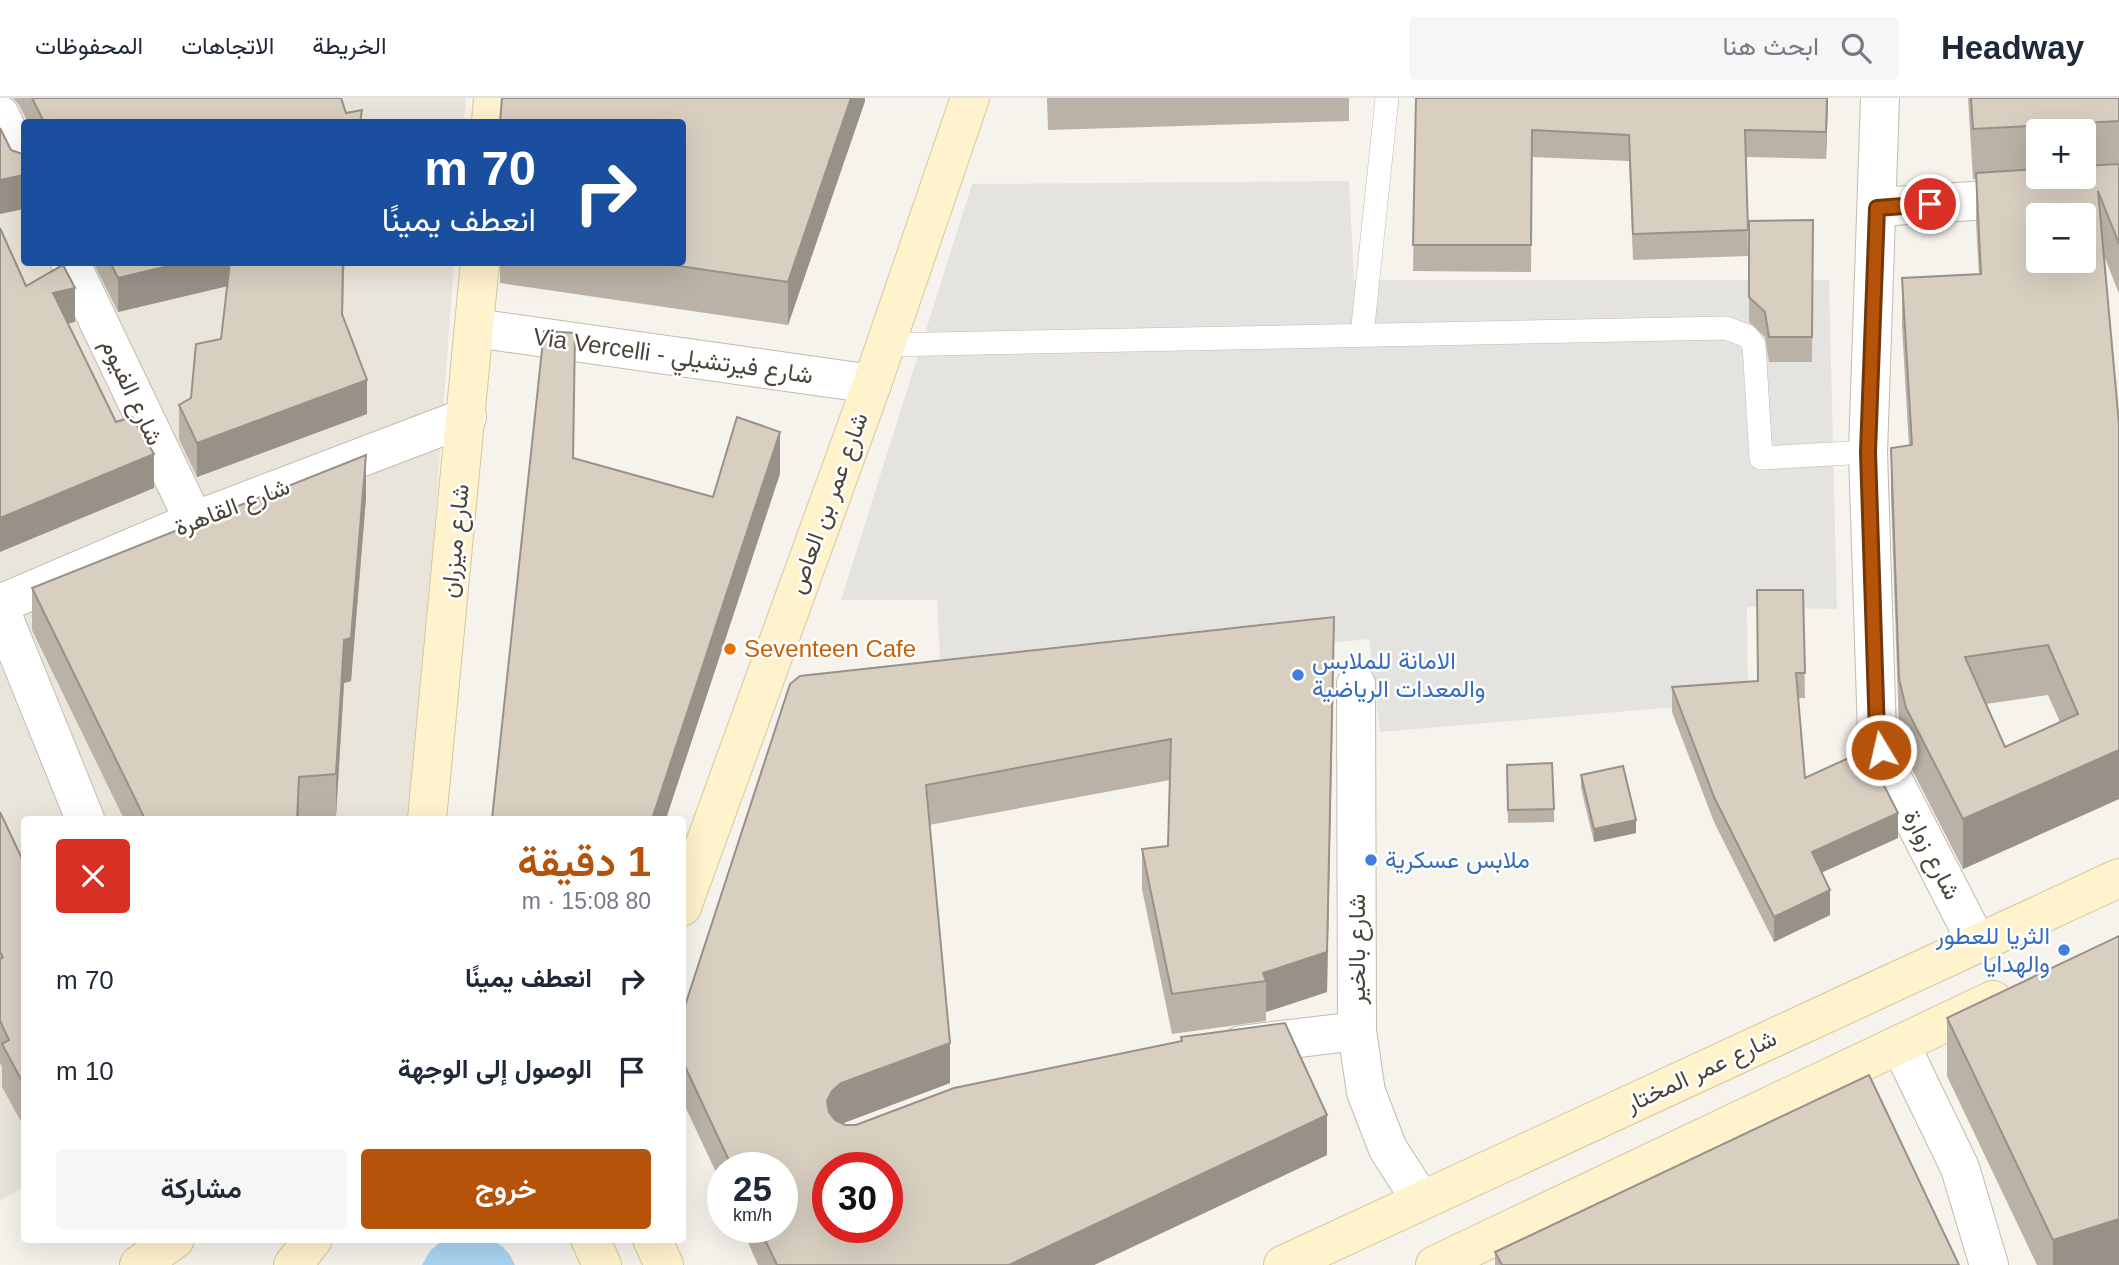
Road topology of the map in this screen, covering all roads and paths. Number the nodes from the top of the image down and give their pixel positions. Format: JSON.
{"nodes":[{"id":1,"x":493,"y":98,"type":"edge"},
{"id":2,"x":970,"y":98,"type":"edge"},
{"id":3,"x":1387,"y":98,"type":"edge"},
{"id":4,"x":1880,"y":98,"type":"edge"},
{"id":5,"x":0,"y":115,"type":"edge"},
{"id":6,"x":491,"y":119,"type":"edge"},
{"id":7,"x":21,"y":160,"type":"edge"},
{"id":8,"x":2119,"y":192,"type":"edge"},
{"id":9,"x":1877,"y":208,"type":"junction"},
{"id":10,"x":72,"y":266,"type":"edge"},
{"id":11,"x":480,"y":266,"type":"edge"},
{"id":12,"x":475,"y":328,"type":"junction"},
{"id":13,"x":1362,"y":335,"type":"junction"},
{"id":14,"x":885,"y":345,"type":"junction"},
{"id":15,"x":872,"y":384,"type":"junction"},
{"id":16,"x":467,"y":417,"type":"junction"},
{"id":17,"x":1868,"y":452,"type":"junction"},
{"id":18,"x":194,"y":521,"type":"junction"},
{"id":19,"x":0,"y":606,"type":"edge"},
{"id":20,"x":1356,"y":684,"type":"dead end"},
{"id":21,"x":84,"y":816,"type":"edge"},
{"id":22,"x":427,"y":816,"type":"edge"},
{"id":23,"x":2119,"y":878,"type":"edge"},
{"id":24,"x":686,"y":896,"type":"edge"},
{"id":25,"x":1977,"y":943,"type":"junction"},
{"id":26,"x":2022,"y":987,"type":"edge"},
{"id":27,"x":1357,"y":1031,"type":"junction"},
{"id":28,"x":1900,"y":1044,"type":"junction"},
{"id":29,"x":1207,"y":1050,"type":"edge"},
{"id":30,"x":1421,"y":1200,"type":"junction"},
{"id":31,"x":169,"y":1243,"type":"edge"},
{"id":32,"x":310,"y":1243,"type":"edge"},
{"id":33,"x":592,"y":1243,"type":"edge"},
{"id":34,"x":654,"y":1243,"type":"edge"},
{"id":35,"x":139,"y":1265,"type":"edge"},
{"id":36,"x":293,"y":1265,"type":"edge"},
{"id":37,"x":602,"y":1265,"type":"edge"},
{"id":38,"x":664,"y":1265,"type":"edge"},
{"id":39,"x":1283,"y":1265,"type":"edge"},
{"id":40,"x":1435,"y":1265,"type":"edge"},
{"id":41,"x":1989,"y":1265,"type":"edge"}],
"edges":[{"from":1,"to":6,"type":"main road"},
{"from":2,"to":14,"type":"main road","name":"شارع عمر بن العاص"},
{"from":3,"to":13,"type":"lane"},
{"from":4,"to":9,"type":"street","name":"شارع زوارة"},
{"from":5,"to":7,"type":"street"},
{"from":8,"to":9,"type":"street"},
{"from":9,"to":17,"type":"street","name":"شارع زوارة"},
{"from":10,"to":18,"type":"street","name":"شارع الفيوم"},
{"from":11,"to":12,"type":"main road","name":"شارع ميزران"},
{"from":12,"to":15,"type":"street","name":"Via Vercelli - شارع فيرتشيلي"},
{"from":12,"to":16,"type":"main road","name":"شارع ميزران"},
{"from":13,"to":14,"type":"lane"},
{"from":13,"to":17,"type":"lane"},
{"from":14,"to":15,"type":"main road","name":"شارع عمر بن العاص"},
{"from":15,"to":24,"type":"main road","name":"شارع عمر بن العاص"},
{"from":16,"to":18,"type":"street","name":"شارع القاهرة"},
{"from":16,"to":22,"type":"main road","name":"شارع ميزران"},
{"from":17,"to":25,"type":"street","name":"شارع زوارة"},
{"from":18,"to":19,"type":"street","name":"شارع القاهرة"},
{"from":19,"to":21,"type":"street"},
{"from":20,"to":27,"type":"street","name":"شارع بالخير"},
{"from":23,"to":25,"type":"main road","name":"شارع عمر المختار"},
{"from":25,"to":30,"type":"main road","name":"شارع عمر المختار"},
{"from":26,"to":28,"type":"main road"},
{"from":27,"to":29,"type":"street"},
{"from":27,"to":30,"type":"street","name":"شارع بالخير"},
{"from":28,"to":40,"type":"main road"},
{"from":28,"to":41,"type":"street"},
{"from":30,"to":39,"type":"main road","name":"شارع عمر المختار"},
{"from":31,"to":35,"type":"main road"},
{"from":32,"to":36,"type":"main road"},
{"from":33,"to":37,"type":"main road"},
{"from":34,"to":38,"type":"main road"}]}
